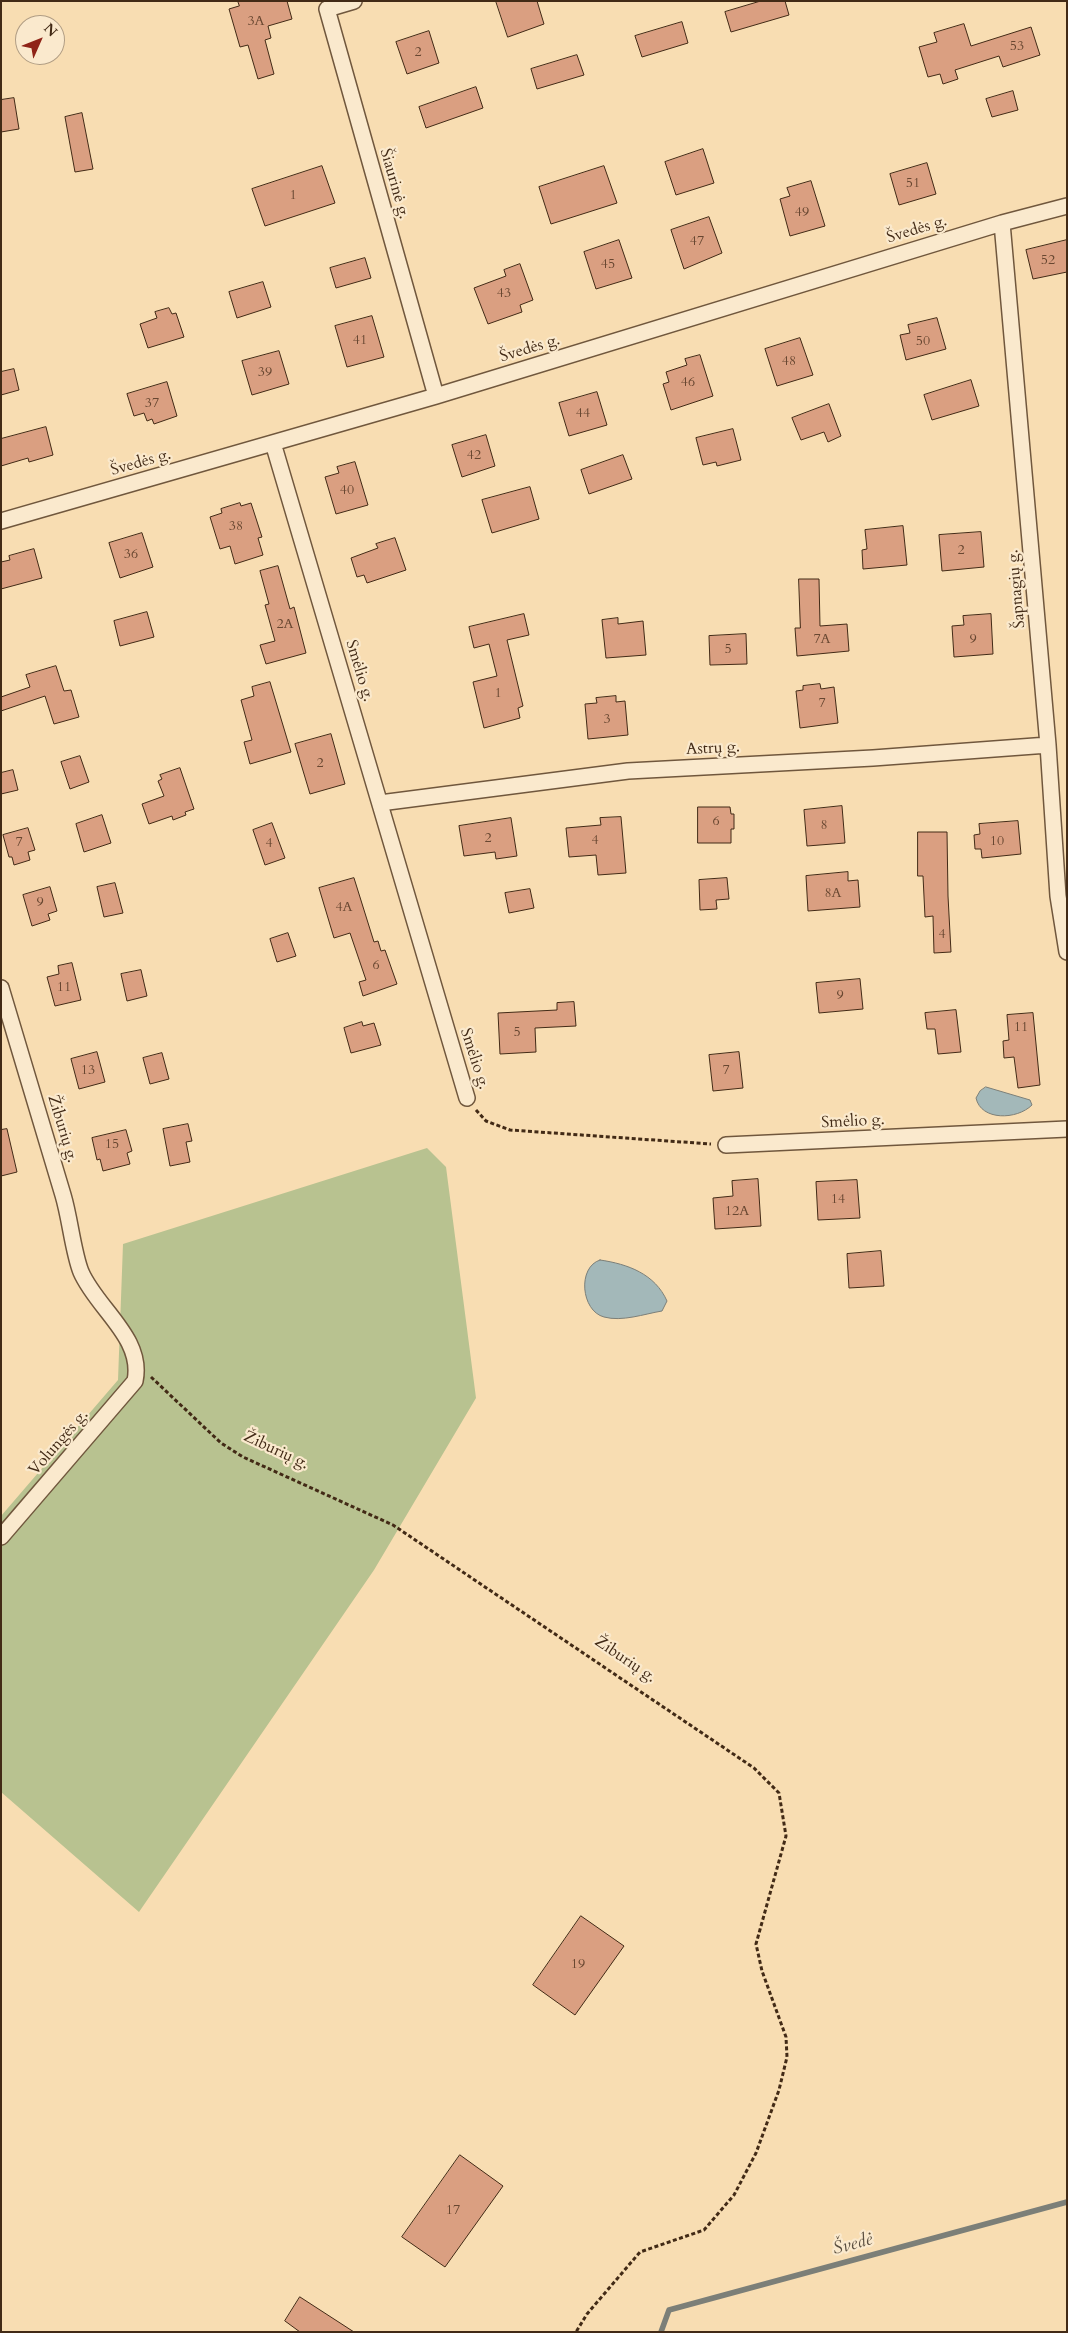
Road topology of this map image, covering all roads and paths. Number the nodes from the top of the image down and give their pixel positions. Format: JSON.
{"nodes":[{"id":1,"x":354,"y":1,"type":"edge"},
{"id":2,"x":1067,"y":206,"type":"edge"},
{"id":3,"x":1002,"y":223,"type":"junction"},
{"id":4,"x":436,"y":396,"type":"junction"},
{"id":5,"x":273,"y":443,"type":"junction"},
{"id":6,"x":1,"y":521,"type":"edge"},
{"id":7,"x":1048,"y":745,"type":"junction"},
{"id":8,"x":380,"y":802,"type":"junction"},
{"id":9,"x":1067,"y":952,"type":"edge"},
{"id":10,"x":1,"y":988,"type":"edge"},
{"id":11,"x":467,"y":1098,"type":"joint"},
{"id":12,"x":1067,"y":1129,"type":"edge"},
{"id":13,"x":726,"y":1145,"type":"joint"},
{"id":14,"x":138,"y":1368,"type":"junction"},
{"id":15,"x":1,"y":1537,"type":"edge"},
{"id":16,"x":576,"y":2332,"type":"edge"}],
"edges":[{"from":1,"to":4,"type":"street","name":"Šiaurinė g."},
{"from":2,"to":3,"type":"street","name":"Švedės g."},
{"from":3,"to":4,"type":"street","name":"Švedės g."},
{"from":3,"to":7,"type":"street","name":"Šapnagių g."},
{"from":4,"to":5,"type":"street","name":"Švedės g."},
{"from":5,"to":6,"type":"street","name":"Švedės g."},
{"from":5,"to":8,"type":"street","name":"Smėlio g."},
{"from":7,"to":8,"type":"street","name":"Astrų g."},
{"from":7,"to":9,"type":"street","name":"Šapnagių g."},
{"from":8,"to":11,"type":"street","name":"Smėlio g."},
{"from":10,"to":14,"type":"street","name":"Žiburių g."},
{"from":11,"to":13,"type":"path","name":"Smėlio g."},
{"from":12,"to":13,"type":"street","name":"Smėlio g."},
{"from":14,"to":15,"type":"street","name":"Volungės g."},
{"from":14,"to":16,"type":"path","name":"Žiburių g."}]}
